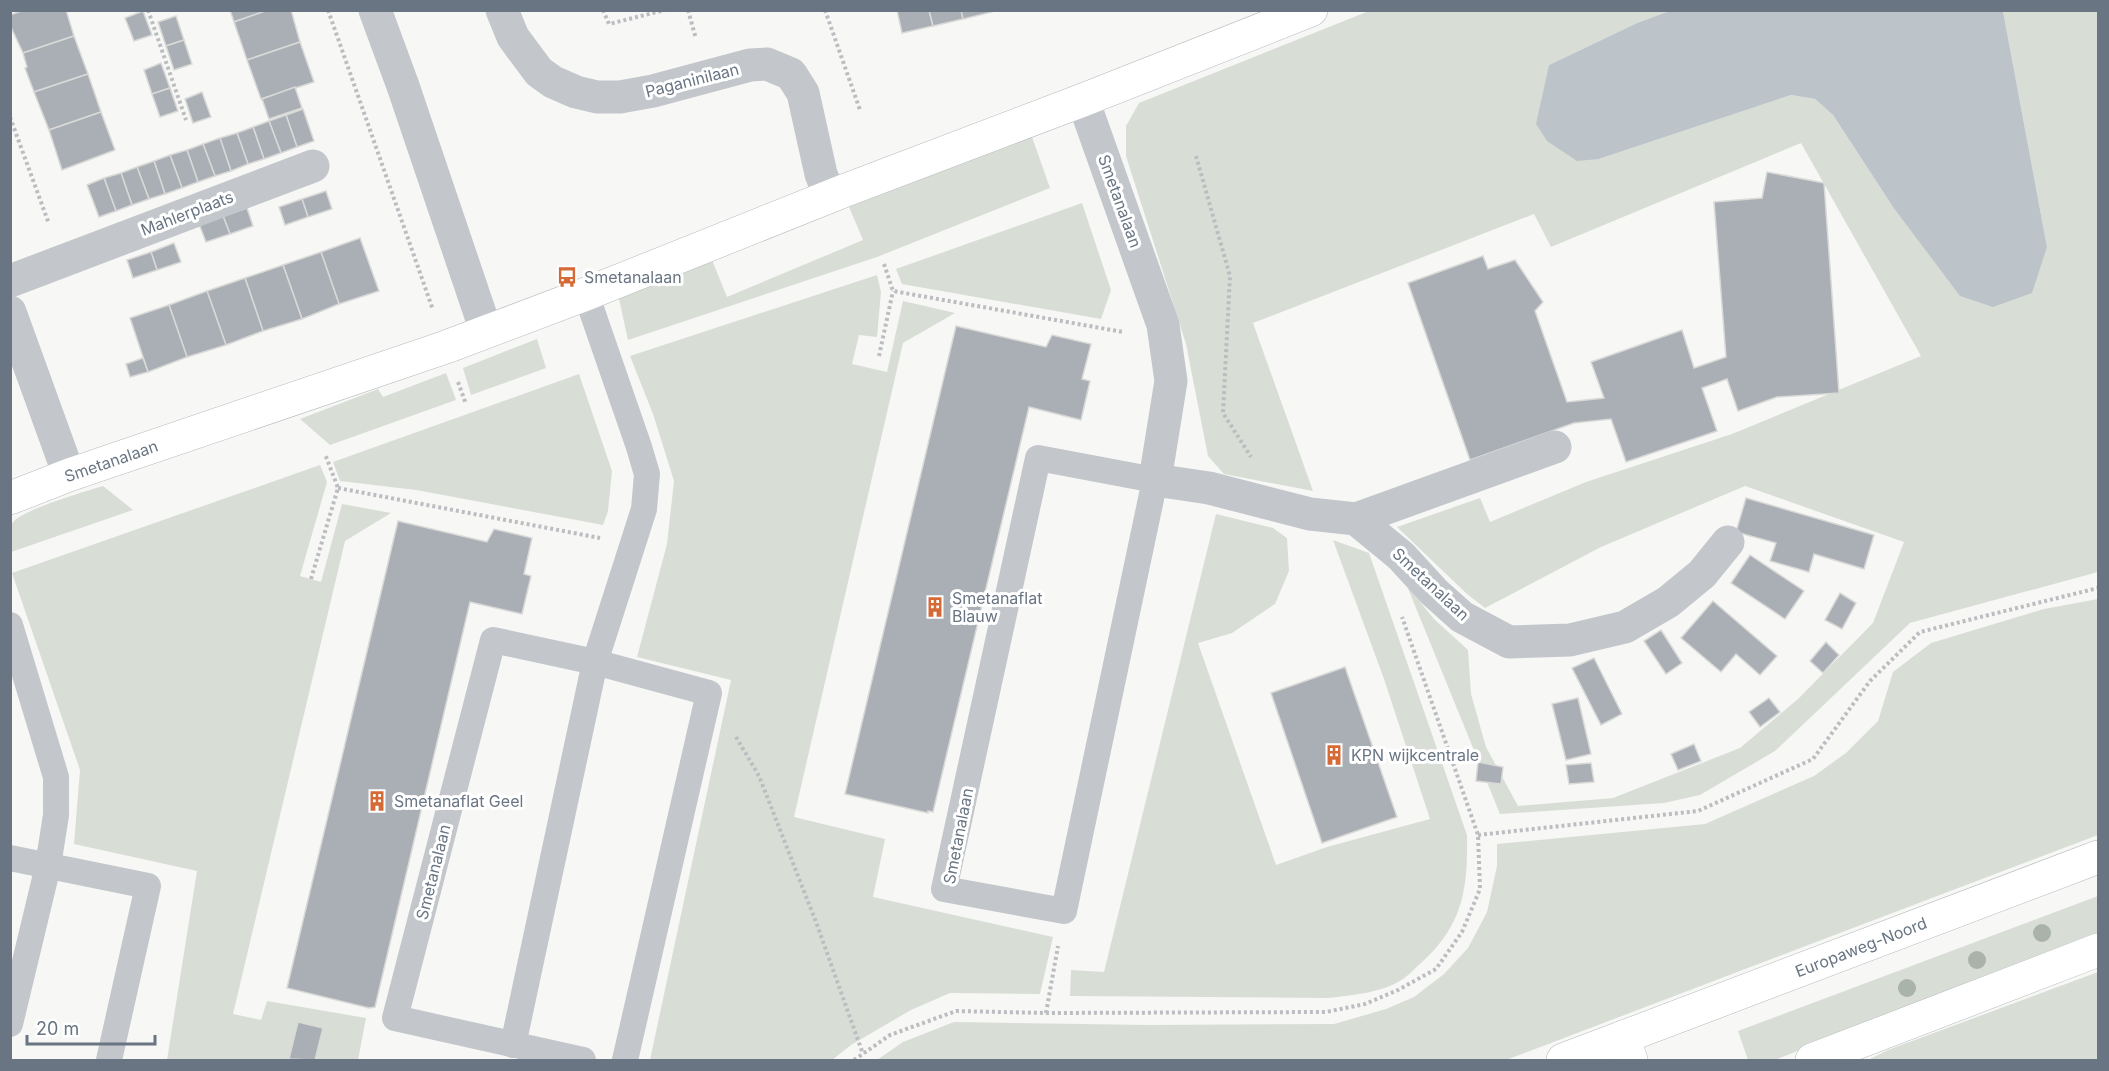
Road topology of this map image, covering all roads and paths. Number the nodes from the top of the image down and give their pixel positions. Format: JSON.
{"nodes":[{"id":1,"x":148,"y":10,"type":"edge"},
{"id":2,"x":328,"y":10,"type":"edge"},
{"id":3,"x":375,"y":10,"type":"edge"},
{"id":4,"x":502,"y":10,"type":"edge"},
{"id":5,"x":603,"y":10,"type":"edge"},
{"id":6,"x":665,"y":10,"type":"edge"},
{"id":7,"x":825,"y":10,"type":"edge"},
{"id":8,"x":1311,"y":10,"type":"edge"},
{"id":9,"x":1083,"y":100,"type":"junction"},
{"id":10,"x":860,"y":110,"type":"dead end"},
{"id":11,"x":10,"y":117,"type":"edge"},
{"id":12,"x":186,"y":120,"type":"dead end"},
{"id":13,"x":1196,"y":156,"type":"dead end"},
{"id":14,"x":313,"y":166,"type":"dead end"},
{"id":15,"x":830,"y":197,"type":"junction"},
{"id":16,"x":62,"y":261,"type":"junction"},
{"id":17,"x":884,"y":264,"type":"dead end"},
{"id":18,"x":10,"y":281,"type":"edge"},
{"id":19,"x":893,"y":291,"type":"junction"},
{"id":20,"x":586,"y":294,"type":"junction"},
{"id":21,"x":10,"y":312,"type":"edge"},
{"id":22,"x":486,"y":332,"type":"junction"},
{"id":23,"x":1165,"y":339,"type":"junction"},
{"id":24,"x":446,"y":347,"type":"junction"},
{"id":25,"x":879,"y":356,"type":"dead end"},
{"id":26,"x":466,"y":404,"type":"dead end"},
{"id":27,"x":1555,"y":447,"type":"dead end"},
{"id":28,"x":325,"y":454,"type":"dead end"},
{"id":29,"x":1255,"y":461,"type":"dead end"},
{"id":30,"x":69,"y":475,"type":"junction"},
{"id":31,"x":1155,"y":480,"type":"junction"},
{"id":32,"x":338,"y":488,"type":"junction"},
{"id":33,"x":10,"y":498,"type":"edge"},
{"id":34,"x":1356,"y":519,"type":"junction"},
{"id":35,"x":1728,"y":542,"type":"dead end"},
{"id":36,"x":633,"y":544,"type":"junction"},
{"id":37,"x":1401,"y":556,"type":"junction"},
{"id":38,"x":311,"y":579,"type":"dead end"},
{"id":39,"x":2098,"y":588,"type":"edge"},
{"id":40,"x":10,"y":625,"type":"edge"},
{"id":41,"x":595,"y":662,"type":"junction"},
{"id":42,"x":702,"y":723,"type":"junction"},
{"id":43,"x":1478,"y":835,"type":"junction"},
{"id":44,"x":2098,"y":857,"type":"edge"},
{"id":45,"x":10,"y":858,"type":"edge"},
{"id":46,"x":48,"y":866,"type":"junction"},
{"id":47,"x":1064,"y":910,"type":"junction"},
{"id":48,"x":2098,"y":950,"type":"edge"},
{"id":49,"x":1046,"y":1013,"type":"junction"},
{"id":50,"x":10,"y":1024,"type":"edge"},
{"id":51,"x":513,"y":1045,"type":"junction"},
{"id":52,"x":1627,"y":1049,"type":"edge"},
{"id":53,"x":863,"y":1054,"type":"junction"},
{"id":54,"x":1575,"y":1058,"type":"edge"},
{"id":55,"x":109,"y":1060,"type":"edge"},
{"id":56,"x":583,"y":1060,"type":"edge"},
{"id":57,"x":625,"y":1060,"type":"edge"},
{"id":58,"x":854,"y":1060,"type":"edge"},
{"id":59,"x":1812,"y":1060,"type":"edge"}],
"edges":[{"from":1,"to":12,"type":"path"},
{"from":2,"to":24,"type":"path"},
{"from":3,"to":22,"type":"street"},
{"from":4,"to":15,"type":"street","name":"Paganinilaan"},
{"from":5,"to":6,"type":"path"},
{"from":7,"to":10,"type":"path"},
{"from":8,"to":9,"type":"street","name":"Smetanalaan"},
{"from":9,"to":15,"type":"street","name":"Smetanalaan"},
{"from":9,"to":23,"type":"street","name":"Smetanalaan"},
{"from":11,"to":16,"type":"path"},
{"from":13,"to":29,"type":"path"},
{"from":14,"to":16,"type":"street","name":"Mahlerplaats"},
{"from":15,"to":20,"type":"street","name":"Smetanalaan"},
{"from":16,"to":18,"type":"street","name":"Mahlerplaats"},
{"from":17,"to":19,"type":"path"},
{"from":19,"to":23,"type":"path"},
{"from":19,"to":25,"type":"path"},
{"from":20,"to":22,"type":"street","name":"Smetanalaan"},
{"from":20,"to":36,"type":"lane"},
{"from":21,"to":30,"type":"street"},
{"from":22,"to":24,"type":"street","name":"Smetanalaan"},
{"from":23,"to":31,"type":"street","name":"Smetanalaan"},
{"from":24,"to":26,"type":"path"},
{"from":24,"to":30,"type":"street","name":"Smetanalaan"},
{"from":27,"to":34,"type":"street","name":"Smetanalaan"},
{"from":28,"to":32,"type":"path"},
{"from":30,"to":33,"type":"street","name":"Smetanalaan"},
{"from":31,"to":34,"type":"street","name":"Smetanalaan"},
{"from":31,"to":47,"type":"lane","name":"Smetanalaan"},
{"from":31,"to":47,"type":"lane","name":"Smetanalaan"},
{"from":32,"to":36,"type":"path"},
{"from":32,"to":38,"type":"path"},
{"from":34,"to":37,"type":"street","name":"Smetanalaan"},
{"from":35,"to":37,"type":"street","name":"Smetanalaan"},
{"from":36,"to":41,"type":"lane"},
{"from":37,"to":43,"type":"path"},
{"from":39,"to":43,"type":"path"},
{"from":40,"to":46,"type":"lane"},
{"from":41,"to":42,"type":"lane","name":"Smetanalaan"},
{"from":41,"to":51,"type":"lane"},
{"from":41,"to":51,"type":"lane","name":"Smetanalaan"},
{"from":42,"to":53,"type":"path"},
{"from":42,"to":57,"type":"lane","name":"Smetanalaan"},
{"from":43,"to":49,"type":"path"},
{"from":44,"to":52,"type":"street","name":"Europaweg-Noord"},
{"from":45,"to":46,"type":"lane"},
{"from":46,"to":50,"type":"lane"},
{"from":46,"to":55,"type":"lane"},
{"from":47,"to":49,"type":"path"},
{"from":48,"to":59,"type":"street"},
{"from":49,"to":53,"type":"path"},
{"from":51,"to":56,"type":"lane","name":"Smetanalaan"},
{"from":52,"to":54,"type":"street","name":"Europaweg-Noord"},
{"from":53,"to":58,"type":"path"}]}
